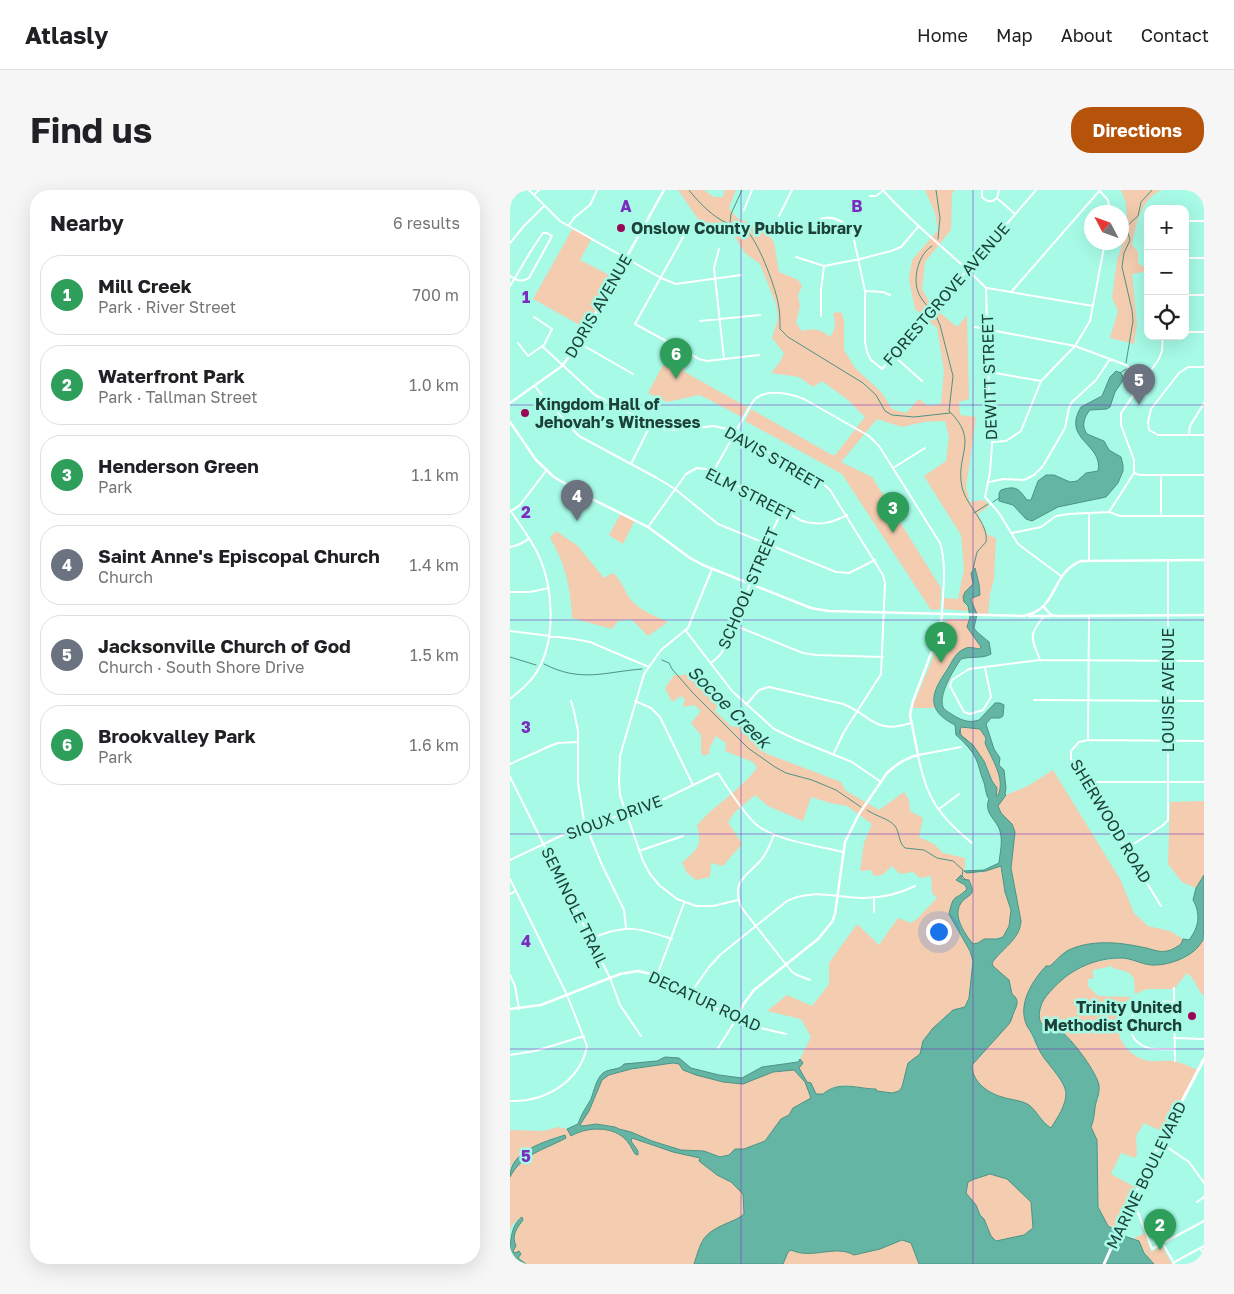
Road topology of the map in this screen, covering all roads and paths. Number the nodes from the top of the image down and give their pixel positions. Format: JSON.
{"nodes":[{"id":1,"x":530,"y":190,"type":"edge"},
{"id":2,"x":539,"y":190,"type":"edge"},
{"id":3,"x":597,"y":190,"type":"edge"},
{"id":4,"x":664,"y":190,"type":"edge"},
{"id":5,"x":752,"y":190,"type":"edge"},
{"id":6,"x":792,"y":190,"type":"edge"},
{"id":7,"x":883,"y":190,"type":"edge"},
{"id":8,"x":982,"y":190,"type":"edge"},
{"id":9,"x":999,"y":190,"type":"edge"},
{"id":10,"x":1036,"y":190,"type":"edge"},
{"id":11,"x":1099,"y":190,"type":"edge"},
{"id":12,"x":534,"y":195,"type":"junction"},
{"id":13,"x":870,"y":196,"type":"dead end"},
{"id":14,"x":997,"y":198,"type":"junction"},
{"id":15,"x":1109,"y":205,"type":"edge"},
{"id":16,"x":544,"y":206,"type":"junction"},
{"id":17,"x":744,"y":210,"type":"dead end"},
{"id":18,"x":1015,"y":214,"type":"junction"},
{"id":19,"x":779,"y":216,"type":"dead end"},
{"id":20,"x":816,"y":220,"type":"dead end"},
{"id":21,"x":1189,"y":221,"type":"edge"},
{"id":22,"x":1204,"y":221,"type":"edge"},
{"id":23,"x":569,"y":225,"type":"junction"},
{"id":24,"x":918,"y":227,"type":"junction"},
{"id":25,"x":687,"y":230,"type":"dead end"},
{"id":26,"x":510,"y":236,"type":"edge"},
{"id":27,"x":513,"y":240,"type":"junction"},
{"id":28,"x":510,"y":243,"type":"edge"},
{"id":29,"x":719,"y":249,"type":"dead end"},
{"id":30,"x":1104,"y":250,"type":"edge"},
{"id":31,"x":796,"y":257,"type":"dead end"},
{"id":32,"x":627,"y":258,"type":"junction"},
{"id":33,"x":1189,"y":258,"type":"edge"},
{"id":34,"x":1204,"y":258,"type":"edge"},
{"id":35,"x":860,"y":259,"type":"junction"},
{"id":36,"x":824,"y":266,"type":"junction"},
{"id":37,"x":968,"y":269,"type":"junction"},
{"id":38,"x":741,"y":275,"type":"dead end"},
{"id":39,"x":510,"y":276,"type":"edge"},
{"id":40,"x":661,"y":278,"type":"junction"},
{"id":41,"x":714,"y":278,"type":"junction"},
{"id":42,"x":514,"y":279,"type":"junction"},
{"id":43,"x":510,"y":286,"type":"edge"},
{"id":44,"x":986,"y":288,"type":"junction"},
{"id":45,"x":865,"y":291,"type":"junction"},
{"id":46,"x":1012,"y":292,"type":"junction"},
{"id":47,"x":890,"y":295,"type":"dead end"},
{"id":48,"x":1189,"y":295,"type":"edge"},
{"id":49,"x":1204,"y":295,"type":"edge"},
{"id":50,"x":1093,"y":306,"type":"junction"},
{"id":51,"x":760,"y":314,"type":"dead end"},
{"id":52,"x":821,"y":316,"type":"dead end"},
{"id":53,"x":534,"y":317,"type":"dead end"},
{"id":54,"x":719,"y":318,"type":"junction"},
{"id":55,"x":700,"y":321,"type":"dead end"},
{"id":56,"x":974,"y":327,"type":"dead end"},
{"id":57,"x":988,"y":330,"type":"junction"},
{"id":58,"x":1189,"y":332,"type":"edge"},
{"id":59,"x":1204,"y":332,"type":"edge"},
{"id":60,"x":1163,"y":340,"type":"edge"},
{"id":61,"x":518,"y":343,"type":"dead end"},
{"id":62,"x":579,"y":343,"type":"junction"},
{"id":63,"x":542,"y":346,"type":"junction"},
{"id":64,"x":1074,"y":346,"type":"junction"},
{"id":65,"x":759,"y":355,"type":"dead end"},
{"id":66,"x":893,"y":355,"type":"junction"},
{"id":67,"x":724,"y":359,"type":"junction"},
{"id":68,"x":1110,"y":359,"type":"junction"},
{"id":69,"x":562,"y":366,"type":"junction"},
{"id":70,"x":1204,"y":367,"type":"edge"},
{"id":71,"x":988,"y":372,"type":"junction"},
{"id":72,"x":633,"y":374,"type":"dead end"},
{"id":73,"x":922,"y":381,"type":"dead end"},
{"id":74,"x":1041,"y":381,"type":"junction"},
{"id":75,"x":1145,"y":381,"type":"junction"},
{"id":76,"x":536,"y":386,"type":"junction"},
{"id":77,"x":510,"y":403,"type":"edge"},
{"id":78,"x":1204,"y":404,"type":"edge"},
{"id":79,"x":510,"y":422,"type":"edge"},
{"id":80,"x":651,"y":424,"type":"junction"},
{"id":81,"x":735,"y":434,"type":"junction"},
{"id":82,"x":1189,"y":435,"type":"junction"},
{"id":83,"x":1204,"y":435,"type":"edge"},
{"id":84,"x":992,"y":442,"type":"junction"},
{"id":85,"x":925,"y":448,"type":"dead end"},
{"id":86,"x":630,"y":464,"type":"junction"},
{"id":87,"x":893,"y":469,"type":"junction"},
{"id":88,"x":546,"y":471,"type":"junction"},
{"id":89,"x":713,"y":472,"type":"junction"},
{"id":90,"x":1134,"y":473,"type":"junction"},
{"id":91,"x":1161,"y":475,"type":"junction"},
{"id":92,"x":1204,"y":475,"type":"edge"},
{"id":93,"x":989,"y":482,"type":"junction"},
{"id":94,"x":675,"y":489,"type":"junction"},
{"id":95,"x":510,"y":511,"type":"edge"},
{"id":96,"x":782,"y":511,"type":"junction"},
{"id":97,"x":1109,"y":512,"type":"junction"},
{"id":98,"x":1089,"y":514,"type":"junction"},
{"id":99,"x":847,"y":515,"type":"junction"},
{"id":100,"x":1161,"y":516,"type":"junction"},
{"id":101,"x":1204,"y":516,"type":"edge"},
{"id":102,"x":648,"y":527,"type":"junction"},
{"id":103,"x":1011,"y":534,"type":"junction"},
{"id":104,"x":529,"y":539,"type":"junction"},
{"id":105,"x":766,"y":544,"type":"junction"},
{"id":106,"x":510,"y":547,"type":"edge"},
{"id":107,"x":875,"y":560,"type":"junction"},
{"id":108,"x":1089,"y":560,"type":"junction"},
{"id":109,"x":1168,"y":560,"type":"junction"},
{"id":110,"x":1204,"y":560,"type":"edge"},
{"id":111,"x":712,"y":569,"type":"junction"},
{"id":112,"x":1061,"y":576,"type":"junction"},
{"id":113,"x":751,"y":584,"type":"junction"},
{"id":114,"x":549,"y":588,"type":"junction"},
{"id":115,"x":510,"y":592,"type":"edge"},
{"id":116,"x":1044,"y":607,"type":"junction"},
{"id":117,"x":885,"y":613,"type":"junction"},
{"id":118,"x":942,"y":615,"type":"junction"},
{"id":119,"x":1204,"y":615,"type":"edge"},
{"id":120,"x":1023,"y":616,"type":"junction"},
{"id":121,"x":1044,"y":616,"type":"junction"},
{"id":122,"x":1057,"y":616,"type":"junction"},
{"id":123,"x":1090,"y":616,"type":"junction"},
{"id":124,"x":1169,"y":616,"type":"junction"},
{"id":125,"x":735,"y":626,"type":"junction"},
{"id":126,"x":510,"y":631,"type":"edge"},
{"id":127,"x":686,"y":631,"type":"junction"},
{"id":128,"x":548,"y":636,"type":"junction"},
{"id":129,"x":883,"y":657,"type":"junction"},
{"id":130,"x":1040,"y":660,"type":"junction"},
{"id":131,"x":1089,"y":660,"type":"junction"},
{"id":132,"x":1168,"y":660,"type":"junction"},
{"id":133,"x":1204,"y":660,"type":"edge"},
{"id":134,"x":711,"y":663,"type":"junction"},
{"id":135,"x":648,"y":667,"type":"junction"},
{"id":136,"x":984,"y":668,"type":"junction"},
{"id":137,"x":510,"y":699,"type":"edge"},
{"id":138,"x":1034,"y":700,"type":"dead end"},
{"id":139,"x":1089,"y":700,"type":"junction"},
{"id":140,"x":571,"y":701,"type":"dead end"},
{"id":141,"x":635,"y":701,"type":"junction"},
{"id":142,"x":1168,"y":701,"type":"junction"},
{"id":143,"x":1204,"y":701,"type":"edge"},
{"id":144,"x":746,"y":705,"type":"junction"},
{"id":145,"x":858,"y":712,"type":"junction"},
{"id":146,"x":912,"y":723,"type":"junction"},
{"id":147,"x":1088,"y":740,"type":"junction"},
{"id":148,"x":1168,"y":741,"type":"junction"},
{"id":149,"x":1204,"y":741,"type":"edge"},
{"id":150,"x":578,"y":742,"type":"junction"},
{"id":151,"x":961,"y":747,"type":"dead end"},
{"id":152,"x":833,"y":755,"type":"junction"},
{"id":153,"x":918,"y":755,"type":"junction"},
{"id":154,"x":510,"y":764,"type":"edge"},
{"id":155,"x":510,"y":778,"type":"edge"},
{"id":156,"x":881,"y":782,"type":"junction"},
{"id":157,"x":1085,"y":782,"type":"junction"},
{"id":158,"x":1168,"y":782,"type":"junction"},
{"id":159,"x":1204,"y":782,"type":"edge"},
{"id":160,"x":693,"y":785,"type":"junction"},
{"id":161,"x":959,"y":794,"type":"dead end"},
{"id":162,"x":938,"y":809,"type":"junction"},
{"id":163,"x":626,"y":813,"type":"junction"},
{"id":164,"x":587,"y":826,"type":"junction"},
{"id":165,"x":774,"y":835,"type":"junction"},
{"id":166,"x":682,"y":836,"type":"dead end"},
{"id":167,"x":544,"y":844,"type":"junction"},
{"id":168,"x":972,"y":844,"type":"dead end"},
{"id":169,"x":1127,"y":849,"type":"junction"},
{"id":170,"x":639,"y":851,"type":"junction"},
{"id":171,"x":843,"y":852,"type":"junction"},
{"id":172,"x":510,"y":860,"type":"edge"},
{"id":173,"x":510,"y":879,"type":"edge"},
{"id":174,"x":916,"y":886,"type":"dead end"},
{"id":175,"x":516,"y":891,"type":"junction"},
{"id":176,"x":510,"y":894,"type":"edge"},
{"id":177,"x":837,"y":896,"type":"junction"},
{"id":178,"x":874,"y":897,"type":"junction"},
{"id":179,"x":738,"y":900,"type":"junction"},
{"id":180,"x":684,"y":902,"type":"junction"},
{"id":181,"x":1161,"y":906,"type":"dead end"},
{"id":182,"x":874,"y":912,"type":"dead end"},
{"id":183,"x":755,"y":926,"type":"junction"},
{"id":184,"x":626,"y":928,"type":"junction"},
{"id":185,"x":590,"y":939,"type":"junction"},
{"id":186,"x":672,"y":939,"type":"junction"},
{"id":187,"x":786,"y":964,"type":"junction"},
{"id":188,"x":510,"y":975,"type":"edge"},
{"id":189,"x":657,"y":976,"type":"junction"},
{"id":190,"x":610,"y":978,"type":"junction"},
{"id":191,"x":810,"y":980,"type":"dead end"},
{"id":192,"x":1174,"y":988,"type":"dead end"},
{"id":193,"x":690,"y":994,"type":"junction"},
{"id":194,"x":566,"y":995,"type":"junction"},
{"id":195,"x":1174,"y":1002,"type":"junction"},
{"id":196,"x":510,"y":1009,"type":"edge"},
{"id":197,"x":519,"y":1009,"type":"junction"},
{"id":198,"x":737,"y":1018,"type":"junction"},
{"id":199,"x":786,"y":1034,"type":"dead end"},
{"id":200,"x":584,"y":1036,"type":"junction"},
{"id":201,"x":641,"y":1036,"type":"dead end"},
{"id":202,"x":1174,"y":1038,"type":"junction"},
{"id":203,"x":1204,"y":1039,"type":"edge"},
{"id":204,"x":718,"y":1048,"type":"dead end"},
{"id":205,"x":1174,"y":1049,"type":"junction"},
{"id":206,"x":510,"y":1055,"type":"edge"},
{"id":207,"x":1204,"y":1059,"type":"edge"},
{"id":208,"x":1175,"y":1061,"type":"dead end"},
{"id":209,"x":510,"y":1102,"type":"edge"},
{"id":210,"x":1160,"y":1143,"type":"junction"},
{"id":211,"x":1204,"y":1183,"type":"edge"},
{"id":212,"x":1204,"y":1197,"type":"edge"},
{"id":213,"x":1133,"y":1200,"type":"junction"},
{"id":214,"x":1197,"y":1202,"type":"dead end"},
{"id":215,"x":1127,"y":1214,"type":"junction"},
{"id":216,"x":1139,"y":1214,"type":"junction"},
{"id":217,"x":1204,"y":1221,"type":"edge"},
{"id":218,"x":1163,"y":1244,"type":"junction"},
{"id":219,"x":1204,"y":1246,"type":"edge"},
{"id":220,"x":1200,"y":1248,"type":"junction"},
{"id":221,"x":1204,"y":1254,"type":"edge"},
{"id":222,"x":1104,"y":1264,"type":"edge"},
{"id":223,"x":1174,"y":1264,"type":"edge"}],
"edges":[{"from":1,"to":12,"type":"street"},
{"from":2,"to":12,"type":"street"},
{"from":3,"to":23,"type":"street"},
{"from":4,"to":32,"type":"street","name":"DORIS AVENUE"},
{"from":5,"to":17,"type":"street"},
{"from":6,"to":19,"type":"street"},
{"from":7,"to":13,"type":"street"},
{"from":7,"to":24,"type":"street"},
{"from":8,"to":14,"type":"street"},
{"from":9,"to":14,"type":"street"},
{"from":10,"to":18,"type":"street","name":"FORESTGROVE AVENUE"},
{"from":11,"to":15,"type":"street"},
{"from":11,"to":46,"type":"street"},
{"from":12,"to":16,"type":"street"},
{"from":14,"to":18,"type":"street"},
{"from":16,"to":23,"type":"street"},
{"from":16,"to":27,"type":"street"},
{"from":18,"to":37,"type":"street","name":"FORESTGROVE AVENUE"},
{"from":20,"to":35,"type":"street","name":"FORESTGROVE AVENUE"},
{"from":21,"to":22,"type":"street"},
{"from":23,"to":32,"type":"street"},
{"from":24,"to":35,"type":"street"},
{"from":24,"to":37,"type":"street"},
{"from":25,"to":40,"type":"street"},
{"from":26,"to":27,"type":"street"},
{"from":27,"to":28,"type":"street"},
{"from":29,"to":41,"type":"street"},
{"from":30,"to":50,"type":"street"},
{"from":31,"to":36,"type":"street"},
{"from":32,"to":40,"type":"street"},
{"from":32,"to":62,"type":"street","name":"DORIS AVENUE"},
{"from":33,"to":34,"type":"street"},
{"from":35,"to":36,"type":"street"},
{"from":35,"to":45,"type":"street","name":"FORESTGROVE AVENUE"},
{"from":36,"to":52,"type":"street"},
{"from":37,"to":44,"type":"street"},
{"from":37,"to":66,"type":"street","name":"FORESTGROVE AVENUE"},
{"from":38,"to":41,"type":"street"},
{"from":39,"to":42,"type":"street"},
{"from":40,"to":41,"type":"street"},
{"from":40,"to":67,"type":"street"},
{"from":41,"to":54,"type":"street"},
{"from":42,"to":42,"type":"street"},
{"from":42,"to":43,"type":"street"},
{"from":44,"to":46,"type":"street"},
{"from":44,"to":57,"type":"street","name":"DEWITT STREET"},
{"from":45,"to":47,"type":"street"},
{"from":45,"to":66,"type":"street","name":"FORESTGROVE AVENUE"},
{"from":46,"to":50,"type":"street"},
{"from":48,"to":49,"type":"street"},
{"from":50,"to":64,"type":"street"},
{"from":51,"to":54,"type":"street"},
{"from":53,"to":63,"type":"street"},
{"from":54,"to":55,"type":"street"},
{"from":54,"to":67,"type":"street"},
{"from":56,"to":57,"type":"street"},
{"from":57,"to":64,"type":"street"},
{"from":57,"to":71,"type":"street","name":"DEWITT STREET"},
{"from":58,"to":59,"type":"street"},
{"from":60,"to":75,"type":"street"},
{"from":61,"to":63,"type":"street"},
{"from":62,"to":69,"type":"street","name":"DORIS AVENUE"},
{"from":62,"to":72,"type":"street"},
{"from":63,"to":69,"type":"street","name":"DAVIS STREET"},
{"from":64,"to":68,"type":"street"},
{"from":64,"to":74,"type":"street"},
{"from":65,"to":67,"type":"street"},
{"from":66,"to":73,"type":"street"},
{"from":68,"to":75,"type":"street"},
{"from":68,"to":93,"type":"street"},
{"from":69,"to":76,"type":"street","name":"DORIS AVENUE"},
{"from":69,"to":80,"type":"street","name":"DAVIS STREET"},
{"from":70,"to":82,"type":"street"},
{"from":71,"to":74,"type":"street"},
{"from":71,"to":84,"type":"street","name":"DEWITT STREET"},
{"from":74,"to":84,"type":"street"},
{"from":75,"to":90,"type":"street"},
{"from":76,"to":77,"type":"street","name":"DORIS AVENUE"},
{"from":76,"to":86,"type":"street"},
{"from":78,"to":82,"type":"street"},
{"from":79,"to":88,"type":"street"},
{"from":80,"to":81,"type":"street","name":"DAVIS STREET"},
{"from":80,"to":86,"type":"street"},
{"from":81,"to":87,"type":"street"},
{"from":81,"to":89,"type":"street"},
{"from":81,"to":99,"type":"street","name":"DAVIS STREET"},
{"from":82,"to":83,"type":"street"},
{"from":84,"to":93,"type":"street","name":"DEWITT STREET"},
{"from":85,"to":87,"type":"street"},
{"from":86,"to":94,"type":"street"},
{"from":87,"to":118,"type":"street"},
{"from":88,"to":95,"type":"street"},
{"from":88,"to":102,"type":"street"},
{"from":89,"to":94,"type":"street","name":"ELM STREET"},
{"from":89,"to":96,"type":"street","name":"ELM STREET"},
{"from":90,"to":91,"type":"street"},
{"from":90,"to":97,"type":"street"},
{"from":91,"to":92,"type":"street"},
{"from":91,"to":100,"type":"street"},
{"from":93,"to":103,"type":"street","name":"DEWITT STREET"},
{"from":94,"to":102,"type":"street","name":"ELM STREET"},
{"from":94,"to":105,"type":"street"},
{"from":95,"to":104,"type":"street"},
{"from":96,"to":99,"type":"street","name":"ELM STREET"},
{"from":96,"to":105,"type":"street","name":"SCHOOL STREET"},
{"from":97,"to":98,"type":"street"},
{"from":97,"to":100,"type":"street"},
{"from":98,"to":103,"type":"street"},
{"from":98,"to":108,"type":"street"},
{"from":99,"to":107,"type":"street","name":"DAVIS STREET"},
{"from":100,"to":101,"type":"street"},
{"from":102,"to":111,"type":"street"},
{"from":103,"to":112,"type":"street","name":"DEWITT STREET"},
{"from":104,"to":106,"type":"street"},
{"from":104,"to":114,"type":"street"},
{"from":105,"to":107,"type":"street"},
{"from":105,"to":113,"type":"street","name":"SCHOOL STREET"},
{"from":107,"to":117,"type":"street","name":"DAVIS STREET"},
{"from":108,"to":109,"type":"street"},
{"from":108,"to":112,"type":"street"},
{"from":109,"to":110,"type":"street"},
{"from":109,"to":124,"type":"street","name":"LOUISE AVENUE"},
{"from":111,"to":113,"type":"street"},
{"from":111,"to":127,"type":"street"},
{"from":112,"to":116,"type":"street"},
{"from":113,"to":117,"type":"street"},
{"from":113,"to":125,"type":"street","name":"SCHOOL STREET"},
{"from":114,"to":115,"type":"street"},
{"from":114,"to":128,"type":"street"},
{"from":116,"to":120,"type":"street"},
{"from":116,"to":122,"type":"street"},
{"from":117,"to":118,"type":"street"},
{"from":117,"to":129,"type":"street","name":"DAVIS STREET"},
{"from":118,"to":120,"type":"street"},
{"from":118,"to":146,"type":"street"},
{"from":119,"to":124,"type":"street"},
{"from":120,"to":121,"type":"street"},
{"from":121,"to":122,"type":"street"},
{"from":121,"to":130,"type":"street"},
{"from":122,"to":123,"type":"street"},
{"from":123,"to":124,"type":"street"},
{"from":123,"to":131,"type":"street"},
{"from":124,"to":132,"type":"street","name":"LOUISE AVENUE"},
{"from":125,"to":129,"type":"street"},
{"from":125,"to":134,"type":"street","name":"SCHOOL STREET"},
{"from":126,"to":128,"type":"street"},
{"from":127,"to":134,"type":"street"},
{"from":127,"to":135,"type":"street"},
{"from":128,"to":135,"type":"street"},
{"from":128,"to":137,"type":"street"},
{"from":129,"to":145,"type":"street","name":"DAVIS STREET"},
{"from":130,"to":131,"type":"street"},
{"from":130,"to":136,"type":"street"},
{"from":131,"to":132,"type":"street"},
{"from":131,"to":139,"type":"street"},
{"from":132,"to":133,"type":"street"},
{"from":132,"to":142,"type":"street","name":"LOUISE AVENUE"},
{"from":134,"to":144,"type":"street"},
{"from":135,"to":141,"type":"street"},
{"from":136,"to":136,"type":"street"},
{"from":138,"to":139,"type":"street"},
{"from":139,"to":142,"type":"street"},
{"from":139,"to":147,"type":"street"},
{"from":140,"to":150,"type":"street"},
{"from":141,"to":160,"type":"street"},
{"from":141,"to":163,"type":"street"},
{"from":142,"to":143,"type":"street"},
{"from":142,"to":148,"type":"street","name":"LOUISE AVENUE"},
{"from":144,"to":145,"type":"street"},
{"from":144,"to":152,"type":"street"},
{"from":145,"to":146,"type":"street"},
{"from":145,"to":152,"type":"street","name":"DAVIS STREET"},
{"from":146,"to":153,"type":"street"},
{"from":147,"to":148,"type":"street","name":"SHERWOOD ROAD"},
{"from":147,"to":157,"type":"street","name":"SHERWOOD ROAD"},
{"from":148,"to":149,"type":"street","name":"SHERWOOD ROAD"},
{"from":148,"to":158,"type":"street","name":"LOUISE AVENUE"},
{"from":150,"to":154,"type":"street"},
{"from":150,"to":164,"type":"street"},
{"from":151,"to":153,"type":"street"},
{"from":152,"to":156,"type":"street"},
{"from":153,"to":156,"type":"street"},
{"from":153,"to":162,"type":"street"},
{"from":155,"to":167,"type":"street","name":"SEMINOLE TRAIL"},
{"from":156,"to":171,"type":"street"},
{"from":157,"to":158,"type":"street"},
{"from":157,"to":169,"type":"street","name":"SHERWOOD ROAD"},
{"from":158,"to":159,"type":"street"},
{"from":158,"to":169,"type":"street","name":"LOUISE AVENUE"},
{"from":160,"to":163,"type":"street","name":"SIOUX DRIVE"},
{"from":160,"to":165,"type":"street","name":"SIOUX DRIVE"},
{"from":161,"to":162,"type":"street"},
{"from":162,"to":168,"type":"street"},
{"from":163,"to":164,"type":"street","name":"SIOUX DRIVE"},
{"from":163,"to":170,"type":"street"},
{"from":164,"to":167,"type":"street","name":"SIOUX DRIVE"},
{"from":164,"to":184,"type":"street"},
{"from":165,"to":171,"type":"street"},
{"from":165,"to":179,"type":"street"},
{"from":166,"to":170,"type":"street"},
{"from":167,"to":172,"type":"street","name":"SIOUX DRIVE"},
{"from":167,"to":185,"type":"street","name":"SEMINOLE TRAIL"},
{"from":169,"to":181,"type":"street","name":"SHERWOOD ROAD"},
{"from":170,"to":180,"type":"street"},
{"from":171,"to":177,"type":"street"},
{"from":173,"to":175,"type":"street"},
{"from":174,"to":178,"type":"street"},
{"from":175,"to":176,"type":"street"},
{"from":175,"to":194,"type":"street"},
{"from":177,"to":178,"type":"street"},
{"from":177,"to":183,"type":"street"},
{"from":177,"to":187,"type":"street"},
{"from":178,"to":182,"type":"street"},
{"from":179,"to":180,"type":"street"},
{"from":179,"to":183,"type":"street"},
{"from":180,"to":186,"type":"street"},
{"from":183,"to":187,"type":"street"},
{"from":183,"to":193,"type":"street"},
{"from":184,"to":185,"type":"street"},
{"from":184,"to":186,"type":"street"},
{"from":185,"to":190,"type":"street","name":"SEMINOLE TRAIL"},
{"from":186,"to":189,"type":"street"},
{"from":187,"to":191,"type":"street"},
{"from":187,"to":198,"type":"street"},
{"from":188,"to":197,"type":"street"},
{"from":189,"to":190,"type":"street","name":"DECATUR ROAD"},
{"from":189,"to":193,"type":"street","name":"DECATUR ROAD"},
{"from":190,"to":194,"type":"street","name":"DECATUR ROAD"},
{"from":190,"to":201,"type":"street","name":"SEMINOLE TRAIL"},
{"from":192,"to":195,"type":"street"},
{"from":193,"to":198,"type":"street","name":"DECATUR ROAD"},
{"from":194,"to":197,"type":"street","name":"DECATUR ROAD"},
{"from":194,"to":200,"type":"street"},
{"from":195,"to":202,"type":"street"},
{"from":195,"to":205,"type":"street"},
{"from":196,"to":197,"type":"street","name":"DECATUR ROAD"},
{"from":198,"to":199,"type":"street","name":"DECATUR ROAD"},
{"from":198,"to":204,"type":"street"},
{"from":200,"to":206,"type":"street"},
{"from":200,"to":209,"type":"street"},
{"from":202,"to":203,"type":"street"},
{"from":202,"to":205,"type":"street"},
{"from":205,"to":208,"type":"street"},
{"from":207,"to":210,"type":"main road","name":"MARINE BOULEVARD"},
{"from":210,"to":211,"type":"street"},
{"from":210,"to":213,"type":"main road","name":"MARINE BOULEVARD"},
{"from":212,"to":214,"type":"street"},
{"from":213,"to":215,"type":"main road","name":"MARINE BOULEVARD"},
{"from":213,"to":216,"type":"street"},
{"from":215,"to":216,"type":"street"},
{"from":215,"to":222,"type":"main road","name":"MARINE BOULEVARD"},
{"from":216,"to":218,"type":"street"},
{"from":217,"to":218,"type":"street"},
{"from":218,"to":223,"type":"street"},
{"from":219,"to":220,"type":"street"},
{"from":220,"to":221,"type":"street"},
{"from":220,"to":223,"type":"street"}]}
